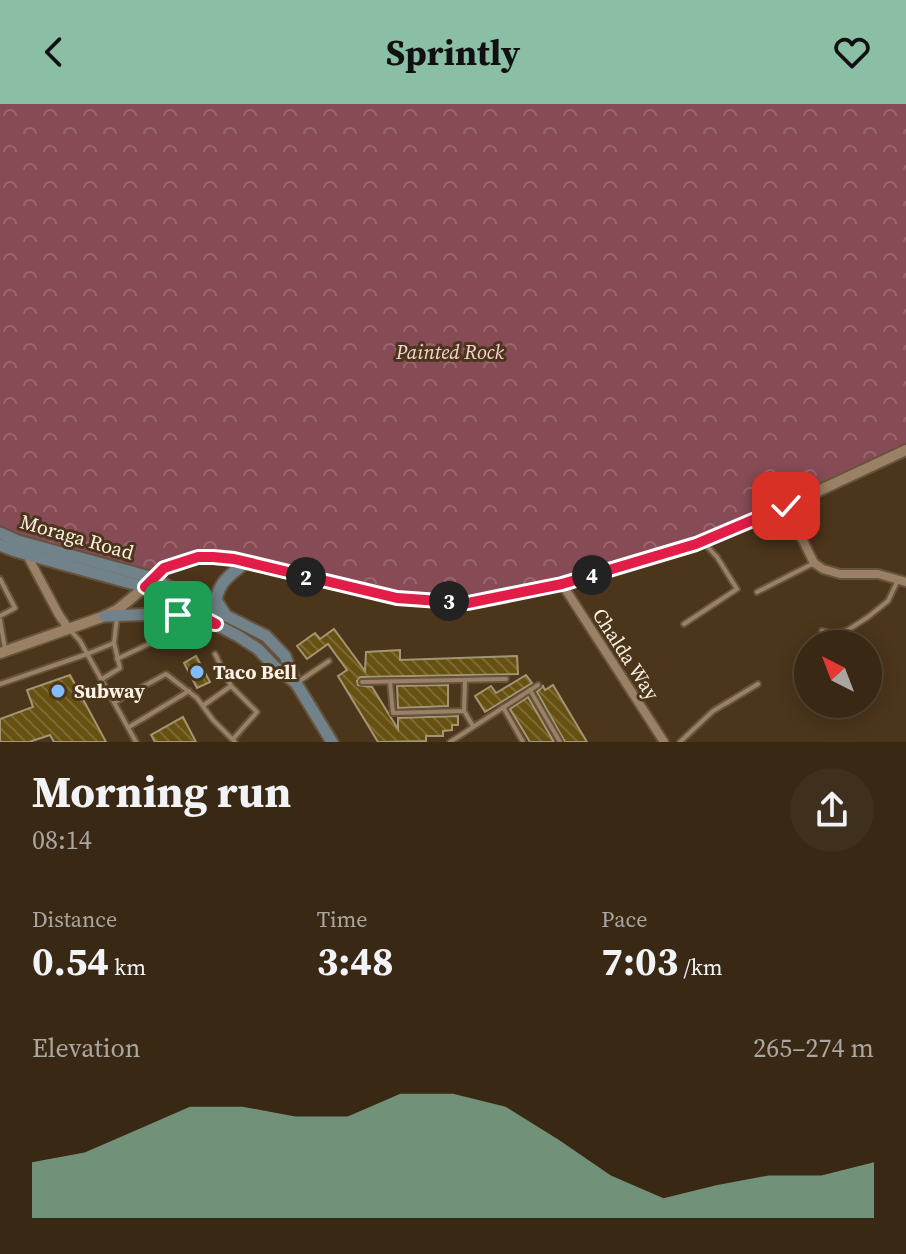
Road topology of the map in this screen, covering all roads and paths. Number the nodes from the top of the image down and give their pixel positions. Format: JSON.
{"nodes":[{"id":1,"x":906,"y":450,"type":"edge"},
{"id":2,"x":786,"y":506,"type":"junction"},
{"id":3,"x":0,"y":533,"type":"edge"},
{"id":4,"x":703,"y":542,"type":"junction"},
{"id":5,"x":0,"y":545,"type":"edge"},
{"id":6,"x":27,"y":555,"type":"junction"},
{"id":7,"x":246,"y":562,"type":"junction"},
{"id":8,"x":814,"y":563,"type":"junction"},
{"id":9,"x":0,"y":579,"type":"edge"},
{"id":10,"x":902,"y":581,"type":"edge"},
{"id":11,"x":149,"y":583,"type":"junction"},
{"id":12,"x":562,"y":584,"type":"junction"},
{"id":13,"x":757,"y":592,"type":"dead end"},
{"id":14,"x":226,"y":615,"type":"junction"},
{"id":15,"x":111,"y":616,"type":"junction"},
{"id":16,"x":182,"y":617,"type":"junction"},
{"id":17,"x":0,"y":618,"type":"edge"},
{"id":18,"x":216,"y":624,"type":"junction"},
{"id":19,"x":684,"y":624,"type":"dead end"},
{"id":20,"x":68,"y":628,"type":"junction"},
{"id":21,"x":848,"y":630,"type":"edge"},
{"id":22,"x":114,"y":643,"type":"junction"},
{"id":23,"x":3,"y":652,"type":"edge"},
{"id":24,"x":87,"y":654,"type":"junction"},
{"id":25,"x":215,"y":654,"type":"dead end"},
{"id":26,"x":117,"y":659,"type":"junction"},
{"id":27,"x":329,"y":661,"type":"dead end"},
{"id":28,"x":102,"y":679,"type":"junction"},
{"id":29,"x":506,"y":679,"type":"dead end"},
{"id":30,"x":465,"y":680,"type":"junction"},
{"id":31,"x":362,"y":682,"type":"dead end"},
{"id":32,"x":390,"y":682,"type":"junction"},
{"id":33,"x":296,"y":683,"type":"junction"},
{"id":34,"x":0,"y":684,"type":"edge"},
{"id":35,"x":758,"y":684,"type":"dead end"},
{"id":36,"x":538,"y":685,"type":"dead end"},
{"id":37,"x":231,"y":686,"type":"junction"},
{"id":38,"x":530,"y":690,"type":"junction"},
{"id":39,"x":189,"y":691,"type":"junction"},
{"id":40,"x":115,"y":702,"type":"junction"},
{"id":41,"x":203,"y":706,"type":"junction"},
{"id":42,"x":503,"y":707,"type":"junction"},
{"id":43,"x":464,"y":711,"type":"junction"},
{"id":44,"x":474,"y":726,"type":"junction"},
{"id":45,"x":128,"y":727,"type":"junction"},
{"id":46,"x":234,"y":741,"type":"edge"},
{"id":47,"x":136,"y":742,"type":"edge"},
{"id":48,"x":332,"y":742,"type":"edge"},
{"id":49,"x":450,"y":742,"type":"edge"},
{"id":50,"x":523,"y":742,"type":"edge"},
{"id":51,"x":560,"y":742,"type":"edge"},
{"id":52,"x":664,"y":742,"type":"edge"},
{"id":53,"x":680,"y":742,"type":"edge"}],
"edges":[{"from":1,"to":2,"type":"street"},
{"from":2,"to":4,"type":"street"},
{"from":2,"to":8,"type":"street"},
{"from":3,"to":11,"type":"main road","name":"Moraga Road"},
{"from":4,"to":12,"type":"street"},
{"from":4,"to":19,"type":"lane"},
{"from":5,"to":6,"type":"main road","name":"Moraga Road"},
{"from":6,"to":11,"type":"main road","name":"Moraga Road"},
{"from":6,"to":20,"type":"street"},
{"from":7,"to":11,"type":"street"},
{"from":7,"to":12,"type":"street"},
{"from":7,"to":14,"type":"main road"},
{"from":8,"to":10,"type":"street"},
{"from":8,"to":13,"type":"lane"},
{"from":9,"to":17,"type":"lane"},
{"from":10,"to":21,"type":"lane"},
{"from":11,"to":14,"type":"main road","name":"Moraga Road"},
{"from":11,"to":15,"type":"street"},
{"from":11,"to":18,"type":"main road","name":"Moraga Road"},
{"from":12,"to":52,"type":"street","name":"Chalda Way"},
{"from":14,"to":33,"type":"main road","name":"Moraga Road"},
{"from":15,"to":16,"type":"main road"},
{"from":15,"to":20,"type":"street"},
{"from":15,"to":22,"type":"lane"},
{"from":16,"to":18,"type":"main road"},
{"from":16,"to":26,"type":"lane"},
{"from":17,"to":23,"type":"lane"},
{"from":18,"to":33,"type":"main road","name":"Moraga Road"},
{"from":20,"to":23,"type":"street"},
{"from":20,"to":24,"type":"lane"},
{"from":22,"to":24,"type":"lane"},
{"from":22,"to":26,"type":"lane"},
{"from":24,"to":28,"type":"lane"},
{"from":24,"to":34,"type":"lane"},
{"from":25,"to":37,"type":"lane"},
{"from":26,"to":28,"type":"lane"},
{"from":27,"to":33,"type":"lane"},
{"from":28,"to":40,"type":"lane"},
{"from":29,"to":30,"type":"lane"},
{"from":30,"to":32,"type":"lane"},
{"from":30,"to":43,"type":"lane"},
{"from":31,"to":32,"type":"lane"},
{"from":32,"to":43,"type":"lane"},
{"from":33,"to":48,"type":"main road","name":"Moraga Road"},
{"from":35,"to":53,"type":"lane"},
{"from":36,"to":38,"type":"lane"},
{"from":37,"to":41,"type":"lane"},
{"from":37,"to":46,"type":"lane"},
{"from":38,"to":42,"type":"lane"},
{"from":38,"to":51,"type":"lane"},
{"from":39,"to":40,"type":"lane"},
{"from":39,"to":41,"type":"lane"},
{"from":39,"to":45,"type":"lane"},
{"from":40,"to":45,"type":"lane"},
{"from":41,"to":46,"type":"lane"},
{"from":42,"to":44,"type":"lane"},
{"from":42,"to":50,"type":"lane"},
{"from":43,"to":44,"type":"lane"},
{"from":44,"to":49,"type":"lane"},
{"from":45,"to":47,"type":"lane"}]}
